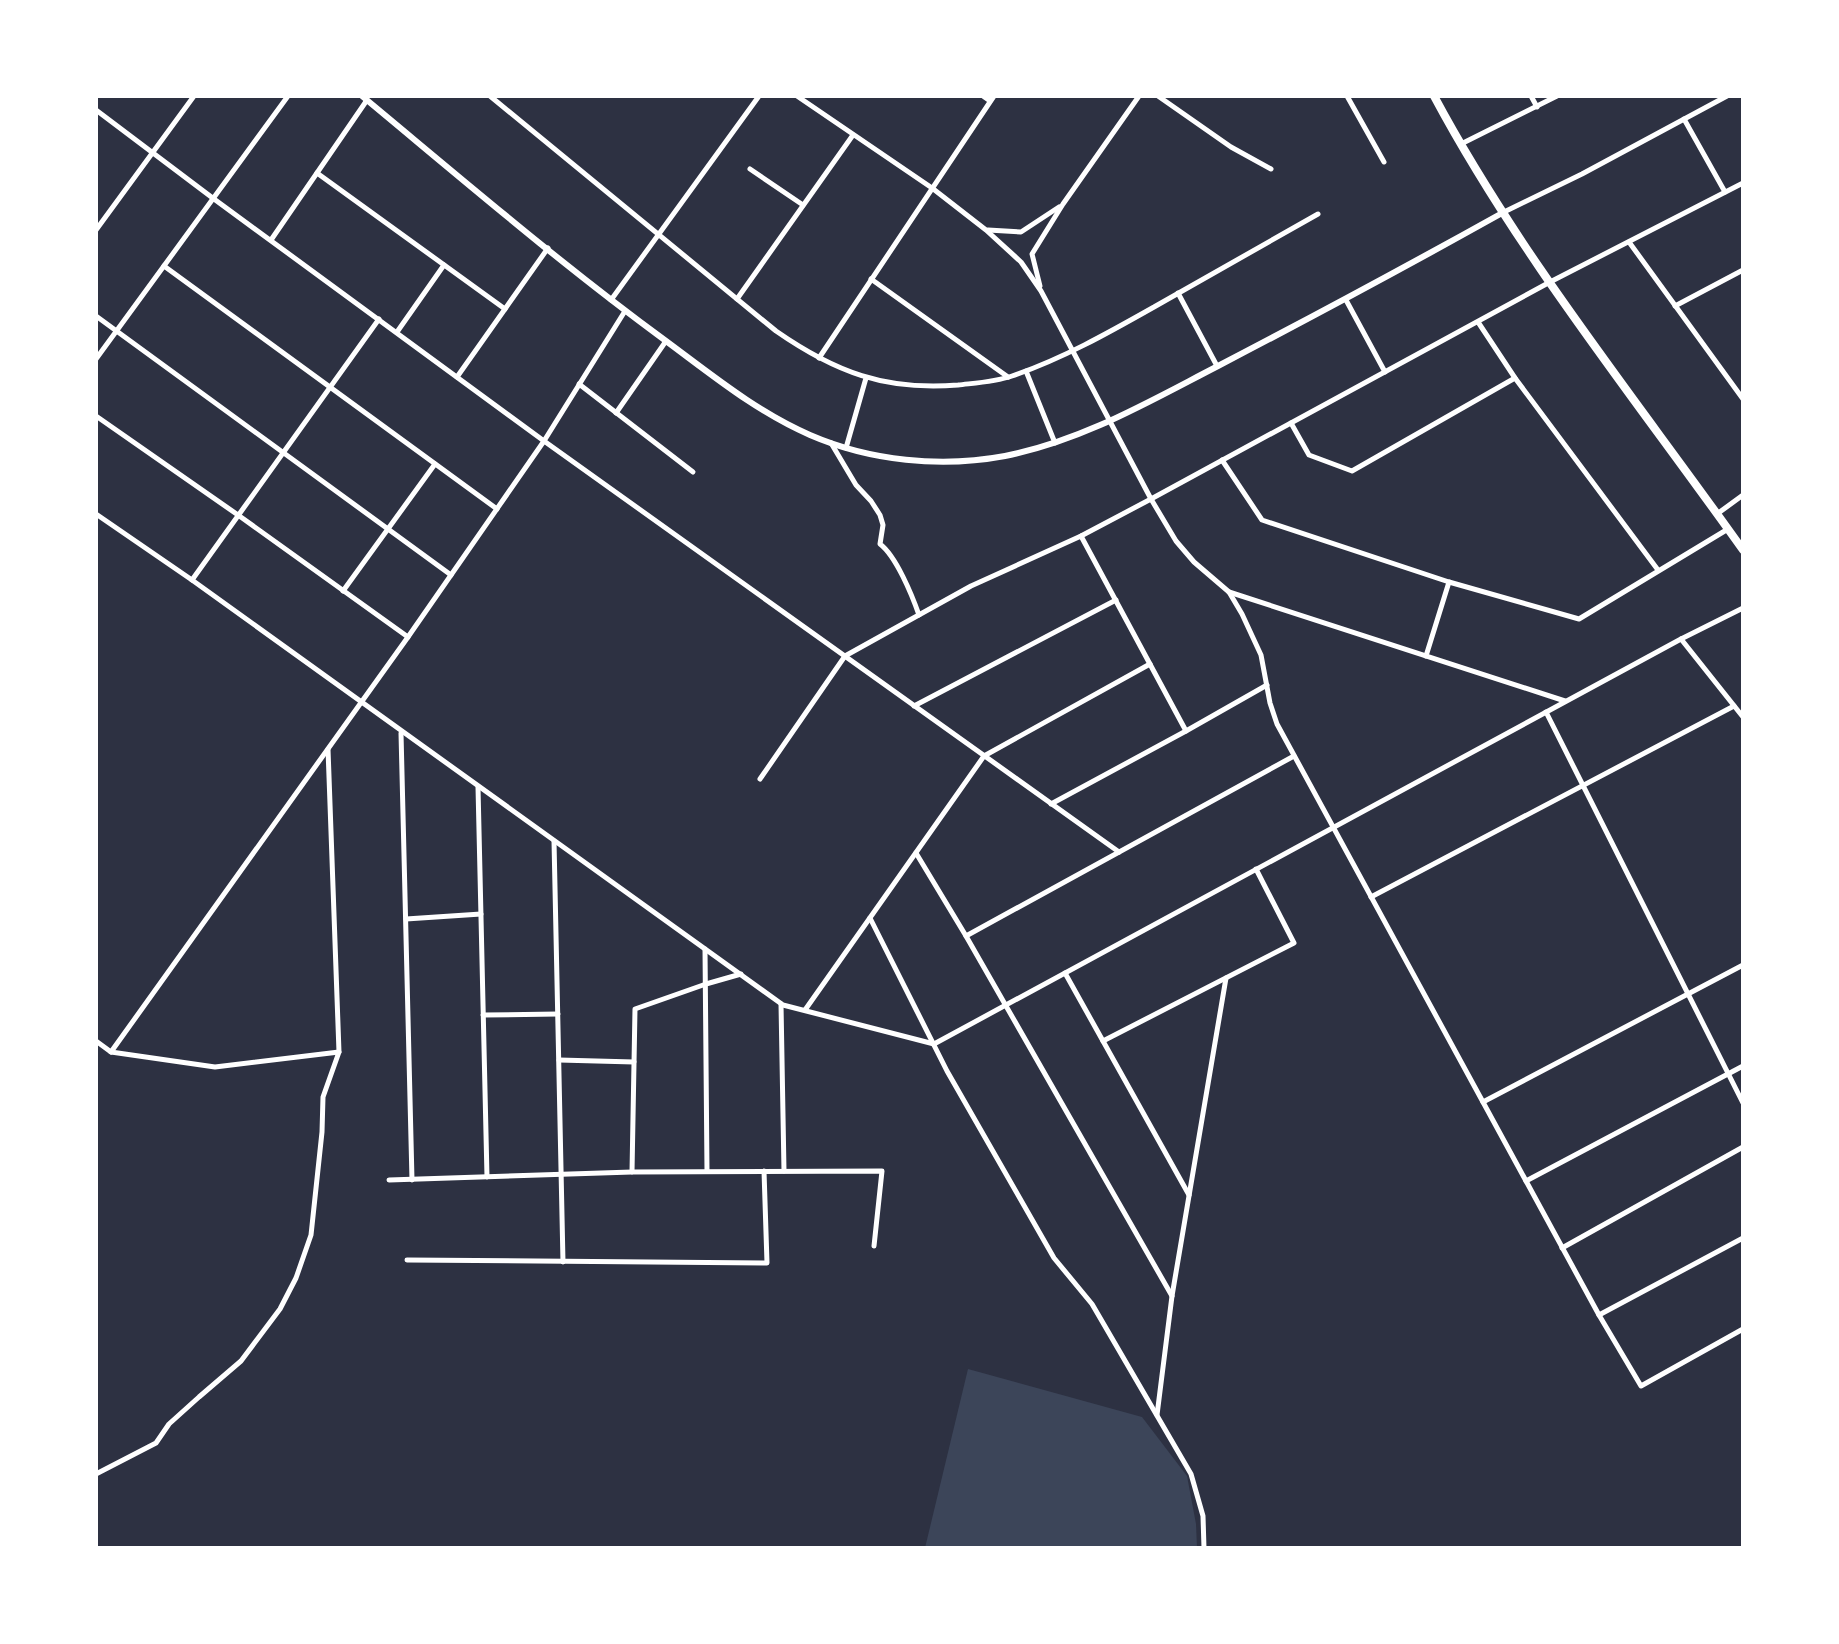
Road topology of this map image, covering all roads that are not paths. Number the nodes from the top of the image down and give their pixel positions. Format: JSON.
{"nodes":[{"id":1,"x":194,"y":96,"type":"edge"},
{"id":2,"x":288,"y":96,"type":"edge"},
{"id":3,"x":490,"y":96,"type":"edge"},
{"id":4,"x":759,"y":96,"type":"edge"},
{"id":5,"x":797,"y":96,"type":"edge"},
{"id":6,"x":983,"y":96,"type":"edge"},
{"id":7,"x":1139,"y":96,"type":"edge"},
{"id":8,"x":1158,"y":96,"type":"edge"},
{"id":9,"x":1347,"y":96,"type":"edge"},
{"id":10,"x":1434,"y":96,"type":"edge"},
{"id":11,"x":1531,"y":96,"type":"edge"},
{"id":12,"x":1557,"y":96,"type":"edge"},
{"id":13,"x":1727,"y":96,"type":"edge"},
{"id":14,"x":364,"y":98,"type":"edge"},
{"id":15,"x":992,"y":98,"type":"edge"},
{"id":16,"x":1537,"y":107,"type":"junction"},
{"id":17,"x":96,"y":110,"type":"edge"},
{"id":18,"x":1684,"y":119,"type":"junction"},
{"id":19,"x":853,"y":135,"type":"junction"},
{"id":20,"x":1460,"y":145,"type":"junction"},
{"id":21,"x":153,"y":152,"type":"junction"},
{"id":22,"x":1384,"y":162,"type":"dead end"},
{"id":23,"x":750,"y":169,"type":"dead end"},
{"id":24,"x":1271,"y":169,"type":"dead end"},
{"id":25,"x":317,"y":173,"type":"junction"},
{"id":26,"x":1743,"y":183,"type":"edge"},
{"id":27,"x":932,"y":188,"type":"junction"},
{"id":28,"x":1725,"y":192,"type":"junction"},
{"id":29,"x":214,"y":199,"type":"junction"},
{"id":30,"x":1063,"y":204,"type":"junction"},
{"id":31,"x":803,"y":205,"type":"junction"},
{"id":32,"x":1504,"y":212,"type":"junction"},
{"id":33,"x":96,"y":213,"type":"edge"},
{"id":34,"x":1318,"y":214,"type":"dead end"},
{"id":35,"x":104,"y":219,"type":"junction"},
{"id":36,"x":96,"y":230,"type":"edge"},
{"id":37,"x":986,"y":230,"type":"junction"},
{"id":38,"x":659,"y":235,"type":"junction"},
{"id":39,"x":271,"y":240,"type":"junction"},
{"id":40,"x":1629,"y":242,"type":"junction"},
{"id":41,"x":548,"y":248,"type":"junction"},
{"id":42,"x":444,"y":265,"type":"junction"},
{"id":43,"x":164,"y":266,"type":"junction"},
{"id":44,"x":1743,"y":270,"type":"edge"},
{"id":45,"x":871,"y":279,"type":"junction"},
{"id":46,"x":1550,"y":282,"type":"junction"},
{"id":47,"x":1041,"y":291,"type":"junction"},
{"id":48,"x":1178,"y":293,"type":"junction"},
{"id":49,"x":737,"y":299,"type":"junction"},
{"id":50,"x":611,"y":300,"type":"junction"},
{"id":51,"x":1346,"y":300,"type":"junction"},
{"id":52,"x":1675,"y":306,"type":"junction"},
{"id":53,"x":505,"y":309,"type":"junction"},
{"id":54,"x":625,"y":311,"type":"junction"},
{"id":55,"x":96,"y":316,"type":"edge"},
{"id":56,"x":379,"y":319,"type":"junction"},
{"id":57,"x":1478,"y":322,"type":"junction"},
{"id":58,"x":116,"y":332,"type":"junction"},
{"id":59,"x":397,"y":332,"type":"junction"},
{"id":60,"x":666,"y":341,"type":"junction"},
{"id":61,"x":1073,"y":352,"type":"junction"},
{"id":62,"x":819,"y":358,"type":"junction"},
{"id":63,"x":96,"y":359,"type":"edge"},
{"id":64,"x":1217,"y":366,"type":"junction"},
{"id":65,"x":1026,"y":371,"type":"junction"},
{"id":66,"x":1385,"y":372,"type":"junction"},
{"id":67,"x":457,"y":377,"type":"junction"},
{"id":68,"x":866,"y":378,"type":"junction"},
{"id":69,"x":1009,"y":378,"type":"junction"},
{"id":70,"x":1515,"y":378,"type":"junction"},
{"id":71,"x":579,"y":384,"type":"junction"},
{"id":72,"x":330,"y":386,"type":"junction"},
{"id":73,"x":1743,"y":399,"type":"edge"},
{"id":74,"x":616,"y":413,"type":"junction"},
{"id":75,"x":96,"y":416,"type":"edge"},
{"id":76,"x":1110,"y":422,"type":"junction"},
{"id":77,"x":1291,"y":423,"type":"junction"},
{"id":78,"x":544,"y":441,"type":"junction"},
{"id":79,"x":831,"y":442,"type":"junction"},
{"id":80,"x":1055,"y":443,"type":"junction"},
{"id":81,"x":846,"y":448,"type":"junction"},
{"id":82,"x":283,"y":452,"type":"junction"},
{"id":83,"x":1222,"y":460,"type":"junction"},
{"id":84,"x":435,"y":464,"type":"junction"},
{"id":85,"x":693,"y":472,"type":"dead end"},
{"id":86,"x":1743,"y":495,"type":"edge"},
{"id":87,"x":1151,"y":499,"type":"junction"},
{"id":88,"x":497,"y":509,"type":"junction"},
{"id":89,"x":96,"y":514,"type":"edge"},
{"id":90,"x":1717,"y":514,"type":"junction"},
{"id":91,"x":238,"y":515,"type":"junction"},
{"id":92,"x":388,"y":529,"type":"junction"},
{"id":93,"x":1728,"y":529,"type":"junction"},
{"id":94,"x":1081,"y":536,"type":"junction"},
{"id":95,"x":1743,"y":550,"type":"edge"},
{"id":96,"x":1658,"y":570,"type":"junction"},
{"id":97,"x":451,"y":575,"type":"junction"},
{"id":98,"x":192,"y":580,"type":"junction"},
{"id":99,"x":1449,"y":582,"type":"junction"},
{"id":100,"x":343,"y":591,"type":"junction"},
{"id":101,"x":1229,"y":592,"type":"junction"},
{"id":102,"x":1116,"y":600,"type":"junction"},
{"id":103,"x":1743,"y":608,"type":"edge"},
{"id":104,"x":919,"y":615,"type":"junction"},
{"id":105,"x":408,"y":637,"type":"junction"},
{"id":106,"x":1681,"y":639,"type":"junction"},
{"id":107,"x":845,"y":656,"type":"junction"},
{"id":108,"x":1426,"y":656,"type":"junction"},
{"id":109,"x":1150,"y":664,"type":"junction"},
{"id":110,"x":1267,"y":685,"type":"junction"},
{"id":111,"x":1566,"y":701,"type":"junction"},
{"id":112,"x":361,"y":703,"type":"junction"},
{"id":113,"x":914,"y":706,"type":"junction"},
{"id":114,"x":1734,"y":706,"type":"junction"},
{"id":115,"x":1546,"y":712,"type":"junction"},
{"id":116,"x":1743,"y":717,"type":"edge"},
{"id":117,"x":1186,"y":731,"type":"junction"},
{"id":118,"x":401,"y":732,"type":"junction"},
{"id":119,"x":328,"y":748,"type":"junction"},
{"id":120,"x":984,"y":756,"type":"junction"},
{"id":121,"x":1294,"y":756,"type":"junction"},
{"id":122,"x":760,"y":779,"type":"dead end"},
{"id":123,"x":1583,"y":786,"type":"junction"},
{"id":124,"x":478,"y":787,"type":"junction"},
{"id":125,"x":1051,"y":804,"type":"junction"},
{"id":126,"x":1333,"y":827,"type":"junction"},
{"id":127,"x":554,"y":841,"type":"junction"},
{"id":128,"x":1119,"y":852,"type":"junction"},
{"id":129,"x":916,"y":853,"type":"junction"},
{"id":130,"x":1256,"y":869,"type":"junction"},
{"id":131,"x":1371,"y":897,"type":"junction"},
{"id":132,"x":481,"y":914,"type":"junction"},
{"id":133,"x":870,"y":918,"type":"junction"},
{"id":134,"x":406,"y":919,"type":"junction"},
{"id":135,"x":966,"y":936,"type":"junction"},
{"id":136,"x":705,"y":949,"type":"junction"},
{"id":137,"x":1743,"y":965,"type":"edge"},
{"id":138,"x":1065,"y":973,"type":"junction"},
{"id":139,"x":741,"y":974,"type":"junction"},
{"id":140,"x":1226,"y":978,"type":"junction"},
{"id":141,"x":706,"y":984,"type":"junction"},
{"id":142,"x":1687,"y":995,"type":"junction"},
{"id":143,"x":781,"y":1003,"type":"junction"},
{"id":144,"x":1005,"y":1005,"type":"junction"},
{"id":145,"x":805,"y":1010,"type":"junction"},
{"id":146,"x":558,"y":1014,"type":"junction"},
{"id":147,"x":483,"y":1015,"type":"junction"},
{"id":148,"x":96,"y":1041,"type":"edge"},
{"id":149,"x":1103,"y":1041,"type":"junction"},
{"id":150,"x":934,"y":1044,"type":"junction"},
{"id":151,"x":111,"y":1052,"type":"junction"},
{"id":152,"x":339,"y":1052,"type":"junction"},
{"id":153,"x":559,"y":1060,"type":"junction"},
{"id":154,"x":634,"y":1062,"type":"junction"},
{"id":155,"x":1743,"y":1066,"type":"edge"},
{"id":156,"x":1728,"y":1074,"type":"junction"},
{"id":157,"x":1483,"y":1102,"type":"junction"},
{"id":158,"x":1743,"y":1103,"type":"edge"},
{"id":159,"x":1743,"y":1147,"type":"edge"},
{"id":160,"x":707,"y":1171,"type":"junction"},
{"id":161,"x":764,"y":1171,"type":"junction"},
{"id":162,"x":784,"y":1171,"type":"junction"},
{"id":163,"x":632,"y":1172,"type":"junction"},
{"id":164,"x":561,"y":1175,"type":"junction"},
{"id":165,"x":487,"y":1177,"type":"junction"},
{"id":166,"x":389,"y":1180,"type":"dead end"},
{"id":167,"x":412,"y":1180,"type":"junction"},
{"id":168,"x":1526,"y":1181,"type":"junction"},
{"id":169,"x":1190,"y":1195,"type":"junction"},
{"id":170,"x":1743,"y":1238,"type":"edge"},
{"id":171,"x":874,"y":1246,"type":"dead end"},
{"id":172,"x":1562,"y":1248,"type":"junction"},
{"id":173,"x":407,"y":1260,"type":"dead end"},
{"id":174,"x":563,"y":1262,"type":"junction"},
{"id":175,"x":1172,"y":1296,"type":"junction"},
{"id":176,"x":1599,"y":1315,"type":"junction"},
{"id":177,"x":1743,"y":1329,"type":"edge"},
{"id":178,"x":1157,"y":1416,"type":"junction"},
{"id":179,"x":96,"y":1474,"type":"edge"},
{"id":180,"x":1204,"y":1548,"type":"edge"}],
"edges":[{"from":1,"to":21,"type":"street"},
{"from":2,"to":29,"type":"street"},
{"from":3,"to":38,"type":"street"},
{"from":4,"to":38,"type":"street"},
{"from":5,"to":19,"type":"street"},
{"from":6,"to":15,"type":"street"},
{"from":7,"to":30,"type":"street"},
{"from":8,"to":24,"type":"street"},
{"from":9,"to":22,"type":"street"},
{"from":10,"to":20,"type":"main road"},
{"from":11,"to":16,"type":"street"},
{"from":12,"to":16,"type":"street"},
{"from":13,"to":18,"type":"street"},
{"from":14,"to":25,"type":"street"},
{"from":14,"to":41,"type":"street"},
{"from":15,"to":27,"type":"street"},
{"from":16,"to":20,"type":"street"},
{"from":17,"to":21,"type":"street"},
{"from":18,"to":28,"type":"street"},
{"from":18,"to":32,"type":"street"},
{"from":19,"to":27,"type":"street"},
{"from":19,"to":31,"type":"street"},
{"from":20,"to":32,"type":"main road"},
{"from":21,"to":29,"type":"street"},
{"from":21,"to":35,"type":"street"},
{"from":23,"to":31,"type":"street"},
{"from":25,"to":39,"type":"street"},
{"from":25,"to":42,"type":"street"},
{"from":26,"to":28,"type":"street"},
{"from":27,"to":37,"type":"street"},
{"from":27,"to":45,"type":"street"},
{"from":28,"to":40,"type":"street"},
{"from":29,"to":39,"type":"street"},
{"from":29,"to":43,"type":"street"},
{"from":30,"to":37,"type":"street"},
{"from":30,"to":47,"type":"street"},
{"from":31,"to":49,"type":"street"},
{"from":32,"to":46,"type":"main road"},
{"from":32,"to":51,"type":"street"},
{"from":33,"to":35,"type":"street"},
{"from":34,"to":48,"type":"street"},
{"from":35,"to":36,"type":"street"},
{"from":37,"to":47,"type":"street"},
{"from":38,"to":49,"type":"street"},
{"from":38,"to":50,"type":"street"},
{"from":39,"to":56,"type":"street"},
{"from":40,"to":46,"type":"street"},
{"from":40,"to":52,"type":"street"},
{"from":41,"to":50,"type":"street"},
{"from":41,"to":53,"type":"street"},
{"from":42,"to":53,"type":"street"},
{"from":42,"to":59,"type":"street"},
{"from":43,"to":58,"type":"street"},
{"from":43,"to":72,"type":"street"},
{"from":44,"to":52,"type":"street"},
{"from":45,"to":62,"type":"street"},
{"from":45,"to":69,"type":"street"},
{"from":46,"to":57,"type":"street"},
{"from":46,"to":90,"type":"main road"},
{"from":47,"to":61,"type":"street"},
{"from":48,"to":61,"type":"street"},
{"from":48,"to":64,"type":"street"},
{"from":49,"to":62,"type":"street"},
{"from":50,"to":54,"type":"street"},
{"from":51,"to":64,"type":"street"},
{"from":51,"to":66,"type":"street"},
{"from":52,"to":73,"type":"street"},
{"from":53,"to":67,"type":"street"},
{"from":54,"to":60,"type":"street"},
{"from":54,"to":71,"type":"street"},
{"from":55,"to":58,"type":"street"},
{"from":56,"to":59,"type":"street"},
{"from":56,"to":72,"type":"street"},
{"from":57,"to":66,"type":"street"},
{"from":57,"to":70,"type":"street"},
{"from":58,"to":63,"type":"street"},
{"from":58,"to":82,"type":"street"},
{"from":59,"to":67,"type":"street"},
{"from":60,"to":74,"type":"street"},
{"from":60,"to":79,"type":"street"},
{"from":61,"to":65,"type":"street"},
{"from":61,"to":76,"type":"street"},
{"from":62,"to":68,"type":"street"},
{"from":64,"to":76,"type":"street"},
{"from":65,"to":69,"type":"street"},
{"from":65,"to":80,"type":"street"},
{"from":66,"to":77,"type":"street"},
{"from":67,"to":78,"type":"street"},
{"from":68,"to":69,"type":"street"},
{"from":68,"to":81,"type":"street"},
{"from":70,"to":77,"type":"street"},
{"from":70,"to":96,"type":"street"},
{"from":71,"to":74,"type":"street"},
{"from":71,"to":78,"type":"street"},
{"from":72,"to":82,"type":"street"},
{"from":72,"to":84,"type":"street"},
{"from":74,"to":85,"type":"street"},
{"from":75,"to":91,"type":"street"},
{"from":76,"to":80,"type":"street"},
{"from":76,"to":87,"type":"street"},
{"from":77,"to":83,"type":"street"},
{"from":78,"to":88,"type":"street"},
{"from":78,"to":107,"type":"street"},
{"from":79,"to":81,"type":"street"},
{"from":79,"to":104,"type":"street"},
{"from":80,"to":81,"type":"street"},
{"from":82,"to":91,"type":"street"},
{"from":82,"to":92,"type":"street"},
{"from":83,"to":87,"type":"street"},
{"from":83,"to":99,"type":"street"},
{"from":84,"to":88,"type":"street"},
{"from":84,"to":92,"type":"street"},
{"from":86,"to":90,"type":"street"},
{"from":87,"to":94,"type":"street"},
{"from":87,"to":101,"type":"street"},
{"from":88,"to":97,"type":"street"},
{"from":89,"to":98,"type":"street"},
{"from":90,"to":93,"type":"main road"},
{"from":91,"to":98,"type":"street"},
{"from":91,"to":100,"type":"street"},
{"from":92,"to":97,"type":"street"},
{"from":92,"to":100,"type":"street"},
{"from":93,"to":95,"type":"main road"},
{"from":93,"to":96,"type":"street"},
{"from":94,"to":102,"type":"street"},
{"from":94,"to":104,"type":"street"},
{"from":96,"to":99,"type":"street"},
{"from":97,"to":105,"type":"street"},
{"from":98,"to":112,"type":"street"},
{"from":99,"to":108,"type":"street"},
{"from":100,"to":105,"type":"street"},
{"from":101,"to":108,"type":"street"},
{"from":101,"to":110,"type":"street"},
{"from":102,"to":109,"type":"street"},
{"from":102,"to":113,"type":"street"},
{"from":103,"to":106,"type":"street"},
{"from":104,"to":107,"type":"street"},
{"from":105,"to":112,"type":"street"},
{"from":106,"to":111,"type":"street"},
{"from":106,"to":114,"type":"street"},
{"from":107,"to":113,"type":"street"},
{"from":107,"to":122,"type":"street"},
{"from":108,"to":111,"type":"street"},
{"from":109,"to":117,"type":"street"},
{"from":109,"to":120,"type":"street"},
{"from":110,"to":117,"type":"street"},
{"from":110,"to":121,"type":"street"},
{"from":111,"to":115,"type":"street"},
{"from":112,"to":118,"type":"street"},
{"from":112,"to":119,"type":"street"},
{"from":113,"to":120,"type":"street"},
{"from":114,"to":116,"type":"street"},
{"from":114,"to":123,"type":"street"},
{"from":115,"to":123,"type":"street"},
{"from":115,"to":126,"type":"street"},
{"from":117,"to":125,"type":"street"},
{"from":118,"to":124,"type":"street"},
{"from":118,"to":134,"type":"street"},
{"from":119,"to":151,"type":"street"},
{"from":119,"to":152,"type":"street"},
{"from":120,"to":125,"type":"street"},
{"from":120,"to":129,"type":"street"},
{"from":121,"to":126,"type":"street"},
{"from":121,"to":128,"type":"street"},
{"from":123,"to":131,"type":"street"},
{"from":123,"to":142,"type":"street"},
{"from":124,"to":127,"type":"street"},
{"from":124,"to":132,"type":"street"},
{"from":125,"to":128,"type":"street"},
{"from":126,"to":130,"type":"street"},
{"from":126,"to":131,"type":"street"},
{"from":127,"to":136,"type":"street"},
{"from":127,"to":146,"type":"street"},
{"from":128,"to":135,"type":"street"},
{"from":129,"to":133,"type":"street"},
{"from":129,"to":135,"type":"street"},
{"from":130,"to":138,"type":"street"},
{"from":130,"to":140,"type":"street"},
{"from":131,"to":157,"type":"street"},
{"from":132,"to":134,"type":"street"},
{"from":132,"to":147,"type":"street"},
{"from":133,"to":145,"type":"street"},
{"from":133,"to":150,"type":"street"},
{"from":134,"to":167,"type":"street"},
{"from":135,"to":144,"type":"street"},
{"from":136,"to":139,"type":"street"},
{"from":136,"to":141,"type":"street"},
{"from":137,"to":142,"type":"street"},
{"from":138,"to":144,"type":"street"},
{"from":138,"to":149,"type":"street"},
{"from":139,"to":141,"type":"street"},
{"from":139,"to":143,"type":"street"},
{"from":140,"to":149,"type":"street"},
{"from":140,"to":169,"type":"street"},
{"from":141,"to":154,"type":"street"},
{"from":141,"to":160,"type":"street"},
{"from":142,"to":156,"type":"street"},
{"from":142,"to":157,"type":"street"},
{"from":143,"to":145,"type":"street"},
{"from":143,"to":162,"type":"street"},
{"from":144,"to":150,"type":"street"},
{"from":144,"to":175,"type":"street"},
{"from":145,"to":150,"type":"street"},
{"from":146,"to":147,"type":"street"},
{"from":146,"to":153,"type":"street"},
{"from":147,"to":165,"type":"street"},
{"from":148,"to":151,"type":"street"},
{"from":149,"to":169,"type":"street"},
{"from":150,"to":178,"type":"street"},
{"from":151,"to":152,"type":"street"},
{"from":152,"to":179,"type":"street"},
{"from":153,"to":154,"type":"street"},
{"from":153,"to":164,"type":"street"},
{"from":154,"to":163,"type":"street"},
{"from":155,"to":156,"type":"street"},
{"from":156,"to":158,"type":"street"},
{"from":156,"to":168,"type":"street"},
{"from":157,"to":168,"type":"street"},
{"from":159,"to":172,"type":"street"},
{"from":160,"to":161,"type":"street"},
{"from":160,"to":163,"type":"street"},
{"from":161,"to":162,"type":"street"},
{"from":161,"to":174,"type":"street"},
{"from":162,"to":171,"type":"street"},
{"from":163,"to":164,"type":"street"},
{"from":164,"to":165,"type":"street"},
{"from":164,"to":174,"type":"street"},
{"from":165,"to":167,"type":"street"},
{"from":166,"to":167,"type":"street"},
{"from":168,"to":172,"type":"street"},
{"from":169,"to":175,"type":"street"},
{"from":170,"to":176,"type":"street"},
{"from":172,"to":176,"type":"street"},
{"from":173,"to":174,"type":"street"},
{"from":175,"to":178,"type":"street"},
{"from":176,"to":177,"type":"street"},
{"from":178,"to":180,"type":"street"}]}
